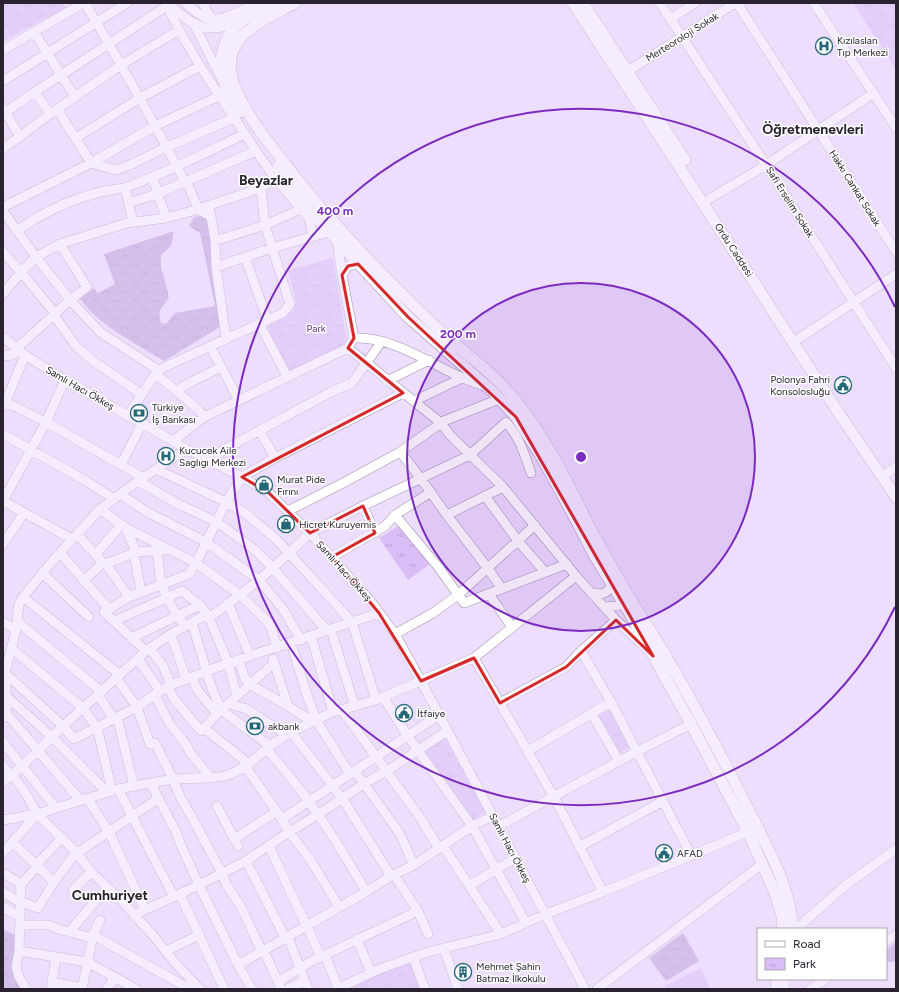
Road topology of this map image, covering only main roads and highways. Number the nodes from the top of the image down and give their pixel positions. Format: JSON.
{"nodes":[{"id":1,"x":274,"y":3,"type":"edge"},
{"id":2,"x":295,"y":3,"type":"edge"},
{"id":3,"x":573,"y":3,"type":"edge"},
{"id":4,"x":583,"y":3,"type":"edge"},
{"id":5,"x":885,"y":475,"type":"junction"},
{"id":6,"x":896,"y":489,"type":"edge"},
{"id":7,"x":896,"y":497,"type":"edge"},
{"id":8,"x":627,"y":600,"type":"junction"},
{"id":9,"x":783,"y":928,"type":"edge"},
{"id":10,"x":792,"y":928,"type":"edge"}],
"edges":[{"from":1,"to":8,"type":"main road"},
{"from":2,"to":8,"type":"main road"},
{"from":3,"to":5,"type":"main road","name":"Ordu Caddesi"},
{"from":4,"to":5,"type":"main road","name":"Ordu Caddesi"},
{"from":5,"to":6,"type":"main road","name":"Ordu Caddesi"},
{"from":5,"to":7,"type":"main road","name":"Ordu Caddesi"},
{"from":8,"to":9,"type":"main road"},
{"from":8,"to":10,"type":"main road"}]}
